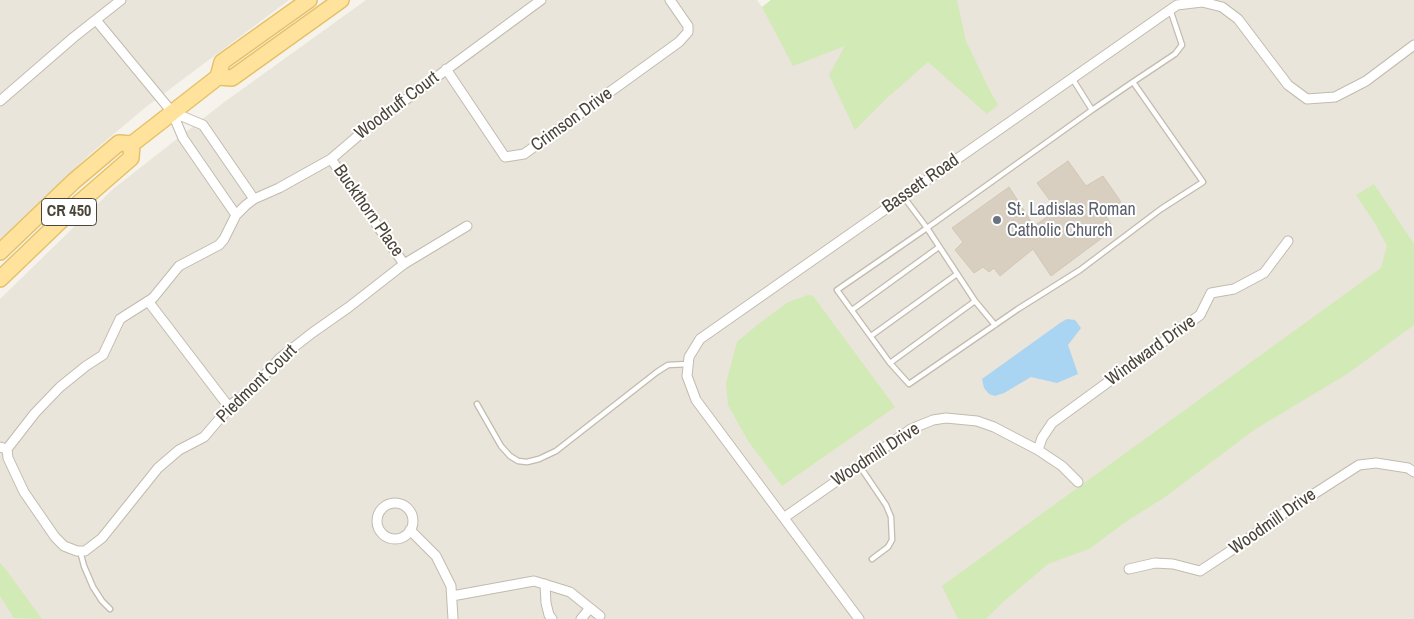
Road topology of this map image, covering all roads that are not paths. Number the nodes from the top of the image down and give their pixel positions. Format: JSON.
{"nodes":[{"id":1,"x":121,"y":0,"type":"edge"},
{"id":2,"x":309,"y":0,"type":"edge"},
{"id":3,"x":341,"y":0,"type":"edge"},
{"id":4,"x":670,"y":0,"type":"edge"},
{"id":5,"x":536,"y":1,"type":"edge"},
{"id":6,"x":1170,"y":10,"type":"junction"},
{"id":7,"x":96,"y":20,"type":"junction"},
{"id":8,"x":1414,"y":45,"type":"edge"},
{"id":9,"x":446,"y":70,"type":"junction"},
{"id":10,"x":218,"y":77,"type":"junction"},
{"id":11,"x":1072,"y":78,"type":"junction"},
{"id":12,"x":1133,"y":82,"type":"junction"},
{"id":13,"x":0,"y":101,"type":"edge"},
{"id":14,"x":1092,"y":110,"type":"junction"},
{"id":15,"x":172,"y":112,"type":"junction"},
{"id":16,"x":132,"y":144,"type":"junction"},
{"id":17,"x":331,"y":159,"type":"junction"},
{"id":18,"x":903,"y":196,"type":"junction"},
{"id":19,"x":254,"y":199,"type":"junction"},
{"id":20,"x":236,"y":215,"type":"junction"},
{"id":21,"x":467,"y":226,"type":"dead end"},
{"id":22,"x":927,"y":228,"type":"junction"},
{"id":23,"x":1288,"y":241,"type":"dead end"},
{"id":24,"x":939,"y":247,"type":"junction"},
{"id":25,"x":0,"y":252,"type":"edge"},
{"id":26,"x":404,"y":264,"type":"junction"},
{"id":27,"x":957,"y":274,"type":"junction"},
{"id":28,"x":0,"y":279,"type":"edge"},
{"id":29,"x":148,"y":301,"type":"junction"},
{"id":30,"x":975,"y":301,"type":"junction"},
{"id":31,"x":852,"y":310,"type":"junction"},
{"id":32,"x":995,"y":325,"type":"junction"},
{"id":33,"x":871,"y":336,"type":"junction"},
{"id":34,"x":890,"y":363,"type":"junction"},
{"id":35,"x":688,"y":364,"type":"junction"},
{"id":36,"x":477,"y":404,"type":"dead end"},
{"id":37,"x":229,"y":407,"type":"junction"},
{"id":38,"x":4,"y":448,"type":"edge"},
{"id":39,"x":1038,"y":450,"type":"junction"},
{"id":40,"x":859,"y":465,"type":"junction"},
{"id":41,"x":1414,"y":472,"type":"edge"},
{"id":42,"x":1078,"y":482,"type":"dead end"},
{"id":43,"x":785,"y":518,"type":"junction"},
{"id":44,"x":410,"y":530,"type":"junction"},
{"id":45,"x":80,"y":551,"type":"junction"},
{"id":46,"x":872,"y":559,"type":"dead end"},
{"id":47,"x":1129,"y":569,"type":"dead end"},
{"id":48,"x":545,"y":584,"type":"junction"},
{"id":49,"x":452,"y":596,"type":"junction"},
{"id":50,"x":590,"y":608,"type":"junction"},
{"id":51,"x":110,"y":609,"type":"dead end"},
{"id":52,"x":600,"y":616,"type":"dead end"},
{"id":53,"x":453,"y":619,"type":"edge"},
{"id":54,"x":552,"y":619,"type":"edge"},
{"id":55,"x":581,"y":619,"type":"edge"},
{"id":56,"x":860,"y":619,"type":"edge"}],
"edges":[{"from":1,"to":7,"type":"street"},
{"from":2,"to":10,"type":"main road","number":"CR 450"},
{"from":3,"to":10,"type":"main road","number":"CR 450"},
{"from":4,"to":9,"type":"street","name":"Crimson Drive"},
{"from":5,"to":9,"type":"street","name":"Woodruff Court"},
{"from":6,"to":8,"type":"street","name":"Bassett Road"},
{"from":6,"to":11,"type":"street","name":"Bassett Road"},
{"from":6,"to":12,"type":"lane"},
{"from":7,"to":13,"type":"street"},
{"from":7,"to":15,"type":"street"},
{"from":9,"to":17,"type":"street","name":"Woodruff Court"},
{"from":10,"to":15,"type":"main road","number":"CR 450"},
{"from":11,"to":14,"type":"lane"},
{"from":11,"to":18,"type":"street","name":"Bassett Road"},
{"from":12,"to":14,"type":"lane"},
{"from":12,"to":32,"type":"lane"},
{"from":14,"to":22,"type":"lane"},
{"from":15,"to":16,"type":"main road","number":"CR 450"},
{"from":15,"to":19,"type":"street"},
{"from":15,"to":20,"type":"street"},
{"from":16,"to":25,"type":"main road","number":"CR 450"},
{"from":16,"to":28,"type":"main road","number":"CR 450"},
{"from":17,"to":19,"type":"street","name":"Woodruff Court"},
{"from":17,"to":26,"type":"street","name":"Buckthorn Place"},
{"from":18,"to":22,"type":"lane"},
{"from":18,"to":35,"type":"street","name":"Bassett Road"},
{"from":19,"to":20,"type":"street","name":"Woodruff Court"},
{"from":20,"to":29,"type":"street","name":"Woodruff Court"},
{"from":21,"to":26,"type":"street","name":"Piedmont Court"},
{"from":22,"to":24,"type":"lane"},
{"from":22,"to":31,"type":"lane"},
{"from":23,"to":39,"type":"street","name":"Windward Drive"},
{"from":24,"to":27,"type":"lane"},
{"from":24,"to":31,"type":"lane"},
{"from":26,"to":37,"type":"street","name":"Piedmont Court"},
{"from":27,"to":30,"type":"lane"},
{"from":27,"to":33,"type":"lane"},
{"from":29,"to":37,"type":"street"},
{"from":29,"to":38,"type":"street","name":"Woodruff Court"},
{"from":30,"to":32,"type":"lane"},
{"from":30,"to":34,"type":"lane"},
{"from":31,"to":33,"type":"lane"},
{"from":32,"to":34,"type":"lane"},
{"from":33,"to":34,"type":"lane"},
{"from":35,"to":36,"type":"lane"},
{"from":35,"to":43,"type":"street"},
{"from":37,"to":45,"type":"street","name":"Piedmont Court"},
{"from":38,"to":45,"type":"street"},
{"from":39,"to":40,"type":"street","name":"Woodmill Drive"},
{"from":39,"to":42,"type":"street","name":"Woodmill Drive"},
{"from":40,"to":43,"type":"street","name":"Woodmill Drive"},
{"from":40,"to":46,"type":"lane"},
{"from":41,"to":47,"type":"street","name":"Woodmill Drive"},
{"from":43,"to":56,"type":"street"},
{"from":44,"to":44,"type":"street"},
{"from":44,"to":49,"type":"street"},
{"from":45,"to":51,"type":"lane"},
{"from":48,"to":49,"type":"street"},
{"from":48,"to":50,"type":"street"},
{"from":48,"to":54,"type":"street"},
{"from":49,"to":53,"type":"street"},
{"from":50,"to":52,"type":"street"},
{"from":50,"to":55,"type":"street"}]}
